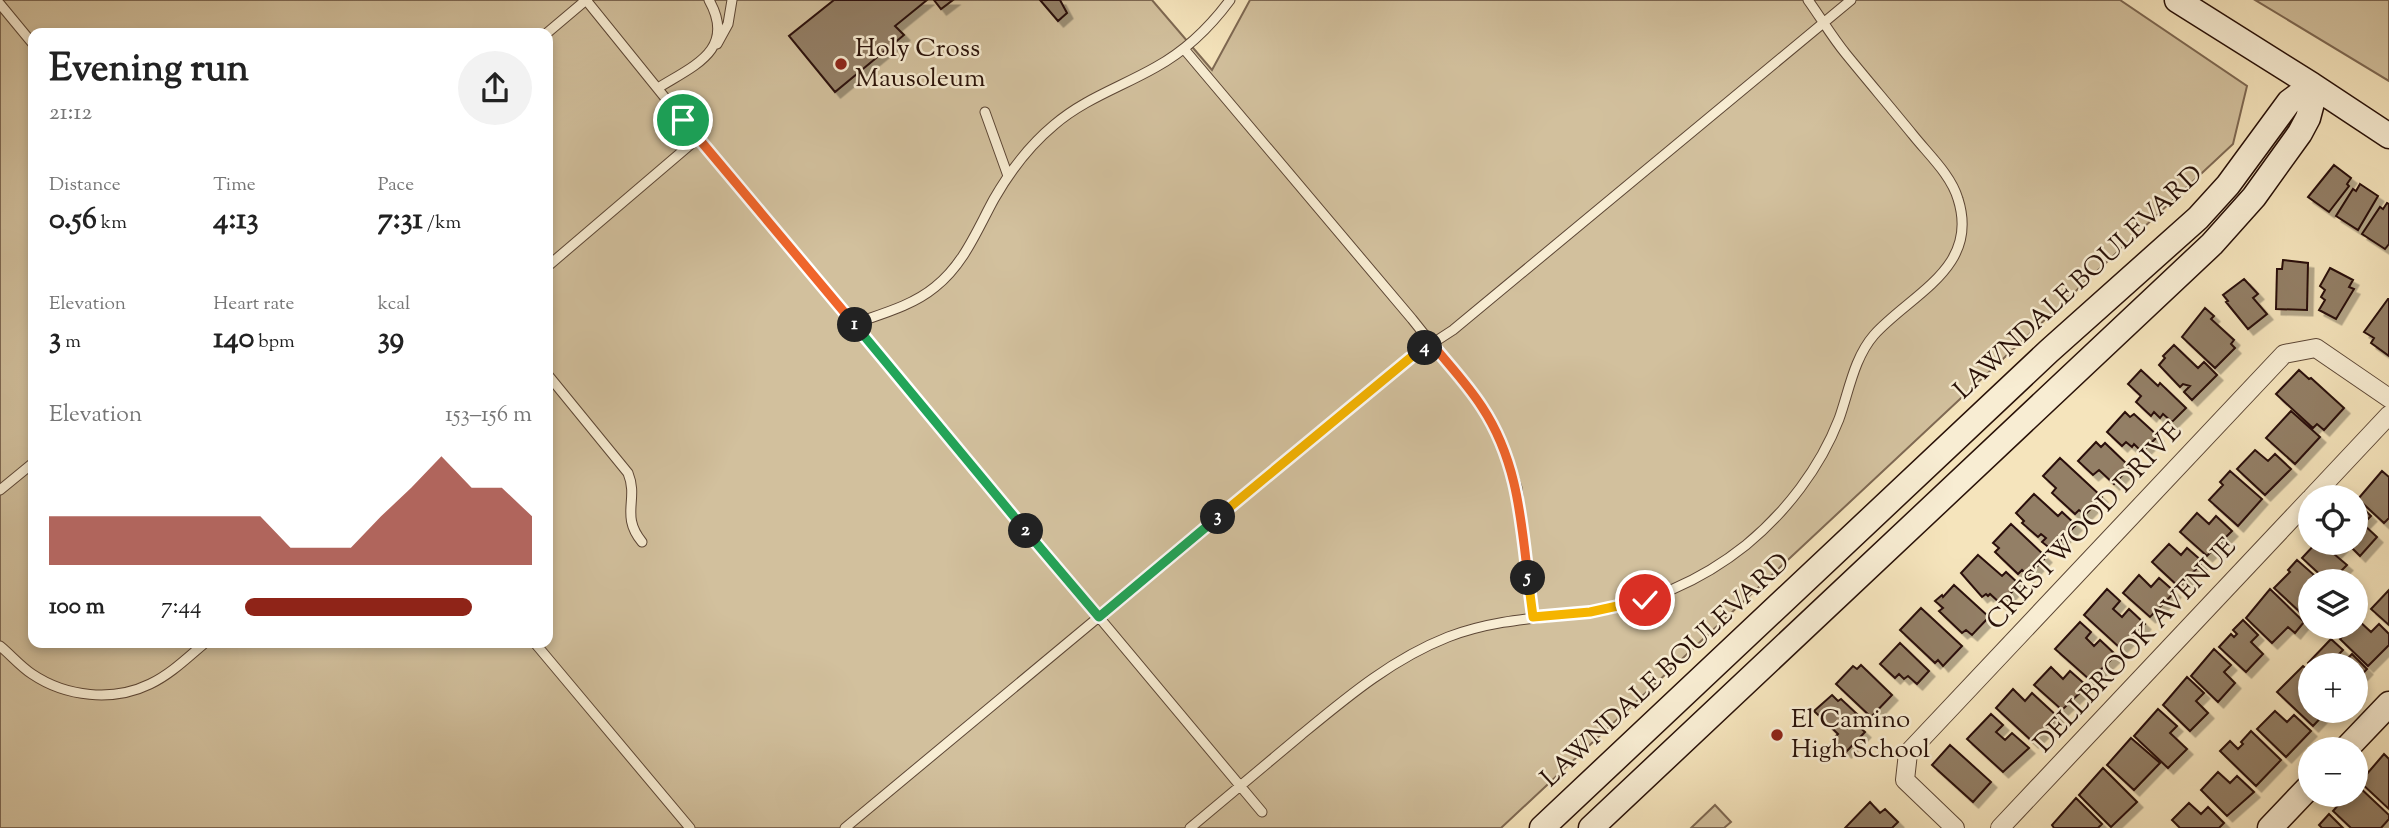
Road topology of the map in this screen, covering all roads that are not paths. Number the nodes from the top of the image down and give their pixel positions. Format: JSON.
{"nodes":[{"id":1,"x":586,"y":0,"type":"edge"},
{"id":2,"x":709,"y":0,"type":"edge"},
{"id":3,"x":732,"y":0,"type":"edge"},
{"id":4,"x":1230,"y":0,"type":"edge"},
{"id":5,"x":1808,"y":0,"type":"edge"},
{"id":6,"x":1851,"y":0,"type":"edge"},
{"id":7,"x":2177,"y":0,"type":"edge"},
{"id":8,"x":0,"y":4,"type":"edge"},
{"id":9,"x":1824,"y":23,"type":"junction"},
{"id":10,"x":553,"y":28,"type":"edge"},
{"id":11,"x":28,"y":38,"type":"edge"},
{"id":12,"x":1184,"y":49,"type":"junction"},
{"id":13,"x":713,"y":50,"type":"junction"},
{"id":14,"x":2312,"y":85,"type":"junction"},
{"id":15,"x":658,"y":88,"type":"junction"},
{"id":16,"x":985,"y":113,"type":"dead end"},
{"id":17,"x":2389,"y":136,"type":"edge"},
{"id":18,"x":698,"y":138,"type":"junction"},
{"id":19,"x":1008,"y":176,"type":"junction"},
{"id":20,"x":553,"y":262,"type":"edge"},
{"id":21,"x":853,"y":324,"type":"junction"},
{"id":22,"x":1432,"y":344,"type":"junction"},
{"id":23,"x":553,"y":381,"type":"edge"},
{"id":24,"x":2389,"y":398,"type":"edge"},
{"id":25,"x":2389,"y":415,"type":"edge"},
{"id":26,"x":28,"y":467,"type":"edge"},
{"id":27,"x":2323,"y":485,"type":"edge"},
{"id":28,"x":0,"y":490,"type":"edge"},
{"id":29,"x":2298,"y":512,"type":"edge"},
{"id":30,"x":642,"y":542,"type":"dead end"},
{"id":31,"x":1099,"y":617,"type":"junction"},
{"id":32,"x":1533,"y":617,"type":"junction"},
{"id":33,"x":0,"y":646,"type":"edge"},
{"id":34,"x":199,"y":648,"type":"edge"},
{"id":35,"x":539,"y":648,"type":"edge"},
{"id":36,"x":2389,"y":704,"type":"edge"},
{"id":37,"x":2357,"y":737,"type":"edge"},
{"id":38,"x":1241,"y":786,"type":"junction"},
{"id":39,"x":2298,"y":799,"type":"edge"},
{"id":40,"x":1262,"y":811,"type":"dead end"},
{"id":41,"x":690,"y":828,"type":"edge"},
{"id":42,"x":845,"y":828,"type":"edge"},
{"id":43,"x":1190,"y":828,"type":"edge"},
{"id":44,"x":1542,"y":828,"type":"edge"},
{"id":45,"x":1591,"y":828,"type":"edge"},
{"id":46,"x":1955,"y":828,"type":"edge"},
{"id":47,"x":2000,"y":828,"type":"edge"},
{"id":48,"x":2270,"y":828,"type":"edge"}],
"edges":[{"from":1,"to":10,"type":"lane"},
{"from":1,"to":15,"type":"lane"},
{"from":2,"to":13,"type":"lane"},
{"from":3,"to":13,"type":"lane"},
{"from":4,"to":12,"type":"lane"},
{"from":5,"to":9,"type":"lane"},
{"from":6,"to":9,"type":"lane"},
{"from":7,"to":14,"type":"street"},
{"from":8,"to":11,"type":"lane"},
{"from":9,"to":22,"type":"lane"},
{"from":9,"to":32,"type":"lane"},
{"from":12,"to":19,"type":"lane"},
{"from":12,"to":22,"type":"lane"},
{"from":13,"to":15,"type":"lane"},
{"from":14,"to":17,"type":"street"},
{"from":14,"to":44,"type":"street","name":"LAWNDALE BOULEVARD"},
{"from":14,"to":45,"type":"street"},
{"from":15,"to":18,"type":"lane"},
{"from":16,"to":19,"type":"lane"},
{"from":18,"to":20,"type":"lane"},
{"from":18,"to":21,"type":"lane"},
{"from":19,"to":21,"type":"lane"},
{"from":21,"to":31,"type":"lane"},
{"from":22,"to":31,"type":"lane"},
{"from":22,"to":32,"type":"lane"},
{"from":23,"to":30,"type":"lane"},
{"from":24,"to":46,"type":"street","name":"CRESTWOOD DRIVE"},
{"from":25,"to":27,"type":"street","name":"DELLBROOK AVENUE"},
{"from":26,"to":28,"type":"lane"},
{"from":29,"to":47,"type":"street","name":"DELLBROOK AVENUE"},
{"from":31,"to":38,"type":"lane"},
{"from":31,"to":42,"type":"lane"},
{"from":32,"to":38,"type":"lane"},
{"from":33,"to":34,"type":"lane"},
{"from":35,"to":41,"type":"lane"},
{"from":36,"to":37,"type":"street"},
{"from":38,"to":40,"type":"lane"},
{"from":38,"to":43,"type":"lane"},
{"from":39,"to":48,"type":"street"}]}
